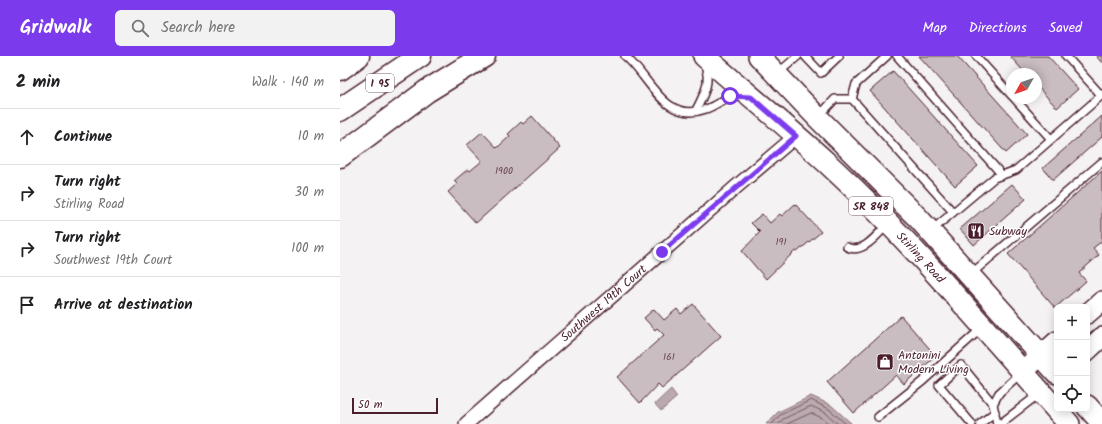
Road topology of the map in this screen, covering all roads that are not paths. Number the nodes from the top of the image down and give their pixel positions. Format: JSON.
{"nodes":[{"id":1,"x":358,"y":56,"type":"edge"},
{"id":2,"x":400,"y":56,"type":"edge"},
{"id":3,"x":420,"y":56,"type":"edge"},
{"id":4,"x":484,"y":56,"type":"edge"},
{"id":5,"x":625,"y":56,"type":"edge"},
{"id":6,"x":703,"y":56,"type":"edge"},
{"id":7,"x":758,"y":56,"type":"edge"},
{"id":8,"x":798,"y":56,"type":"edge"},
{"id":9,"x":805,"y":56,"type":"edge"},
{"id":10,"x":840,"y":56,"type":"edge"},
{"id":11,"x":887,"y":56,"type":"edge"},
{"id":12,"x":897,"y":56,"type":"edge"},
{"id":13,"x":976,"y":56,"type":"edge"},
{"id":14,"x":1066,"y":56,"type":"edge"},
{"id":15,"x":340,"y":69,"type":"edge"},
{"id":16,"x":776,"y":75,"type":"junction"},
{"id":17,"x":1006,"y":89,"type":"edge"},
{"id":18,"x":1102,"y":95,"type":"edge"},
{"id":19,"x":340,"y":97,"type":"edge"},
{"id":20,"x":751,"y":97,"type":"junction"},
{"id":21,"x":852,"y":99,"type":"junction"},
{"id":22,"x":1019,"y":104,"type":"edge"},
{"id":23,"x":340,"y":110,"type":"edge"},
{"id":24,"x":696,"y":110,"type":"junction"},
{"id":25,"x":817,"y":118,"type":"junction"},
{"id":26,"x":796,"y":136,"type":"junction"},
{"id":27,"x":1051,"y":139,"type":"junction"},
{"id":28,"x":340,"y":156,"type":"edge"},
{"id":29,"x":1102,"y":162,"type":"edge"},
{"id":30,"x":1002,"y":175,"type":"junction"},
{"id":31,"x":953,"y":212,"type":"junction"},
{"id":32,"x":888,"y":224,"type":"junction"},
{"id":33,"x":930,"y":231,"type":"junction"},
{"id":34,"x":847,"y":247,"type":"dead end"},
{"id":35,"x":970,"y":276,"type":"junction"},
{"id":36,"x":1102,"y":301,"type":"edge"},
{"id":37,"x":1090,"y":311,"type":"edge"},
{"id":38,"x":983,"y":327,"type":"junction"},
{"id":39,"x":1102,"y":337,"type":"edge"},
{"id":40,"x":1054,"y":344,"type":"edge"},
{"id":41,"x":1090,"y":348,"type":"edge"},
{"id":42,"x":1041,"y":355,"type":"junction"},
{"id":43,"x":1054,"y":370,"type":"edge"},
{"id":44,"x":1023,"y":372,"type":"junction"},
{"id":45,"x":1054,"y":381,"type":"edge"},
{"id":46,"x":1041,"y":392,"type":"junction"},
{"id":47,"x":994,"y":408,"type":"junction"},
{"id":48,"x":1090,"y":409,"type":"edge"},
{"id":49,"x":878,"y":417,"type":"dead end"},
{"id":50,"x":1102,"y":423,"type":"edge"},
{"id":51,"x":466,"y":424,"type":"edge"},
{"id":52,"x":972,"y":424,"type":"edge"},
{"id":53,"x":980,"y":424,"type":"edge"},
{"id":54,"x":997,"y":424,"type":"edge"},
{"id":55,"x":1000,"y":424,"type":"edge"},
{"id":56,"x":1069,"y":424,"type":"edge"}],
"edges":[{"from":1,"to":15,"type":"highway"},
{"from":2,"to":19,"type":"highway"},
{"from":3,"to":23,"type":"highway","number":"I 95"},
{"from":4,"to":28,"type":"highway"},
{"from":5,"to":24,"type":"lane"},
{"from":6,"to":20,"type":"main road","name":"Stirling Road","number":"SR 848"},
{"from":6,"to":24,"type":"lane"},
{"from":7,"to":16,"type":"main road","name":"Stirling Road","number":"SR 848"},
{"from":8,"to":16,"type":"lane"},
{"from":9,"to":10,"type":"lane"},
{"from":11,"to":21,"type":"lane"},
{"from":12,"to":30,"type":"lane"},
{"from":13,"to":17,"type":"lane"},
{"from":14,"to":18,"type":"lane"},
{"from":16,"to":25,"type":"main road","name":"Stirling Road","number":"SR 848"},
{"from":18,"to":27,"type":"lane"},
{"from":20,"to":24,"type":"lane"},
{"from":20,"to":26,"type":"main road","name":"Stirling Road","number":"SR 848"},
{"from":21,"to":25,"type":"lane"},
{"from":21,"to":31,"type":"lane"},
{"from":22,"to":27,"type":"lane"},
{"from":25,"to":33,"type":"main road","name":"Stirling Road","number":"SR 848"},
{"from":26,"to":32,"type":"main road","name":"Stirling Road","number":"SR 848"},
{"from":26,"to":51,"type":"street","name":"Southwest 19th Court"},
{"from":27,"to":30,"type":"lane"},
{"from":29,"to":35,"type":"lane"},
{"from":30,"to":31,"type":"lane"},
{"from":31,"to":33,"type":"lane"},
{"from":32,"to":34,"type":"lane"},
{"from":32,"to":38,"type":"main road","name":"Stirling Road","number":"SR 848"},
{"from":33,"to":35,"type":"main road","name":"Stirling Road","number":"SR 848"},
{"from":35,"to":42,"type":"main road","name":"Stirling Road","number":"SR 848"},
{"from":36,"to":37,"type":"street"},
{"from":38,"to":44,"type":"main road","name":"Stirling Road","number":"SR 848"},
{"from":38,"to":49,"type":"lane"},
{"from":39,"to":41,"type":"street"},
{"from":40,"to":42,"type":"street"},
{"from":42,"to":43,"type":"main road","name":"Stirling Road","number":"SR 848"},
{"from":42,"to":44,"type":"street"},
{"from":44,"to":46,"type":"main road","name":"Stirling Road","number":"SR 848"},
{"from":44,"to":47,"type":"lane"},
{"from":45,"to":46,"type":"street"},
{"from":46,"to":55,"type":"lane"},
{"from":46,"to":56,"type":"main road","name":"Stirling Road","number":"SR 848"},
{"from":47,"to":52,"type":"lane"},
{"from":47,"to":53,"type":"lane"},
{"from":47,"to":54,"type":"lane"},
{"from":48,"to":50,"type":"main road"}]}
